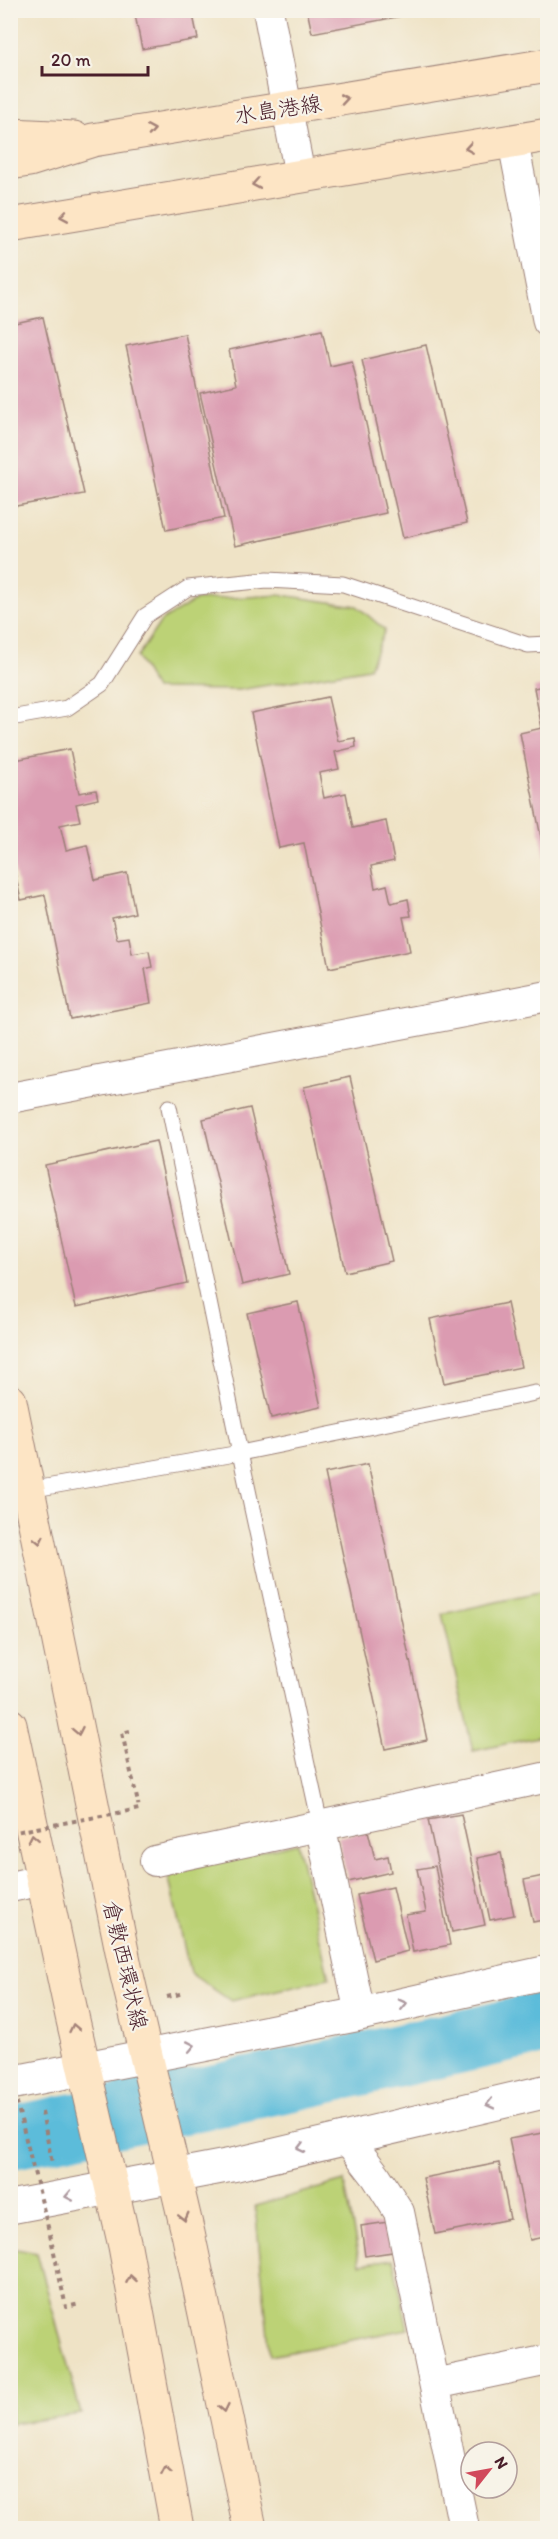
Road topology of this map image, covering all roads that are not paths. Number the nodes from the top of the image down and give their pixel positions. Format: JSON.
{"nodes":[{"id":1,"x":268,"y":10,"type":"edge"},
{"id":2,"x":548,"y":65,"type":"edge"},
{"id":3,"x":287,"y":108,"type":"junction"},
{"id":4,"x":10,"y":135,"type":"edge"},
{"id":5,"x":548,"y":135,"type":"edge"},
{"id":6,"x":93,"y":140,"type":"junction"},
{"id":7,"x":513,"y":141,"type":"junction"},
{"id":8,"x":10,"y":163,"type":"edge"},
{"id":9,"x":300,"y":176,"type":"junction"},
{"id":10,"x":10,"y":225,"type":"edge"},
{"id":11,"x":548,"y":322,"type":"edge"},
{"id":12,"x":548,"y":644,"type":"edge"},
{"id":13,"x":10,"y":718,"type":"edge"},
{"id":14,"x":548,"y":996,"type":"edge"},
{"id":15,"x":10,"y":1098,"type":"edge"},
{"id":16,"x":170,"y":1107,"type":"dead end"},
{"id":17,"x":536,"y":1393,"type":"dead end"},
{"id":18,"x":10,"y":1401,"type":"edge"},
{"id":19,"x":240,"y":1453,"type":"junction"},
{"id":20,"x":29,"y":1490,"type":"junction"},
{"id":21,"x":10,"y":1725,"type":"edge"},
{"id":22,"x":548,"y":1777,"type":"edge"},
{"id":23,"x":320,"y":1824,"type":"junction"},
{"id":24,"x":155,"y":1861,"type":"dead end"},
{"id":25,"x":42,"y":1880,"type":"junction"},
{"id":26,"x":10,"y":1887,"type":"edge"},
{"id":27,"x":548,"y":1972,"type":"edge"},
{"id":28,"x":360,"y":2014,"type":"junction"},
{"id":29,"x":146,"y":2055,"type":"junction"},
{"id":30,"x":83,"y":2068,"type":"junction"},
{"id":31,"x":10,"y":2083,"type":"edge"},
{"id":32,"x":548,"y":2091,"type":"edge"},
{"id":33,"x":346,"y":2137,"type":"junction"},
{"id":34,"x":174,"y":2176,"type":"junction"},
{"id":35,"x":111,"y":2188,"type":"junction"},
{"id":36,"x":10,"y":2207,"type":"edge"},
{"id":37,"x":548,"y":2360,"type":"edge"},
{"id":38,"x":435,"y":2384,"type":"junction"},
{"id":39,"x":177,"y":2529,"type":"edge"},
{"id":40,"x":250,"y":2529,"type":"edge"},
{"id":41,"x":464,"y":2529,"type":"edge"}],
"edges":[{"from":1,"to":3,"type":"street"},
{"from":3,"to":2,"type":"main road","name":"水島港線","one_way":true},
{"from":6,"to":3,"type":"main road","name":"水島港線","one_way":true},
{"from":3,"to":9,"type":"street"},
{"from":4,"to":6,"type":"main road"},
{"from":5,"to":7,"type":"main road"},
{"from":6,"to":8,"type":"main road","name":"水島港線"},
{"from":7,"to":9,"type":"main road","one_way":true},
{"from":7,"to":11,"type":"street"},
{"from":9,"to":10,"type":"main road","one_way":true},
{"from":12,"to":13,"type":"lane"},
{"from":14,"to":15,"type":"street"},
{"from":16,"to":19,"type":"lane"},
{"from":17,"to":19,"type":"lane"},
{"from":18,"to":20,"type":"main road","name":"倉敷西環状線"},
{"from":19,"to":20,"type":"lane"},
{"from":19,"to":23,"type":"lane"},
{"from":20,"to":29,"type":"main road","name":"倉敷西環状線","one_way":true},
{"from":25,"to":21,"type":"main road","one_way":true},
{"from":22,"to":23,"type":"street"},
{"from":23,"to":24,"type":"street"},
{"from":23,"to":28,"type":"street"},
{"from":25,"to":26,"type":"street"},
{"from":30,"to":25,"type":"main road","one_way":true},
{"from":28,"to":27,"type":"street","one_way":true},
{"from":29,"to":28,"type":"street","one_way":true},
{"from":29,"to":30,"type":"street"},
{"from":29,"to":34,"type":"main road","name":"倉敷西環状線"},
{"from":30,"to":31,"type":"street"},
{"from":30,"to":35,"type":"main road"},
{"from":32,"to":33,"type":"street","one_way":true},
{"from":33,"to":34,"type":"street","one_way":true},
{"from":33,"to":38,"type":"street"},
{"from":34,"to":35,"type":"street"},
{"from":34,"to":40,"type":"main road","name":"倉敷西環状線","one_way":true},
{"from":35,"to":36,"type":"street","one_way":true},
{"from":39,"to":35,"type":"main road","one_way":true},
{"from":37,"to":38,"type":"street"},
{"from":38,"to":41,"type":"street"}]}
